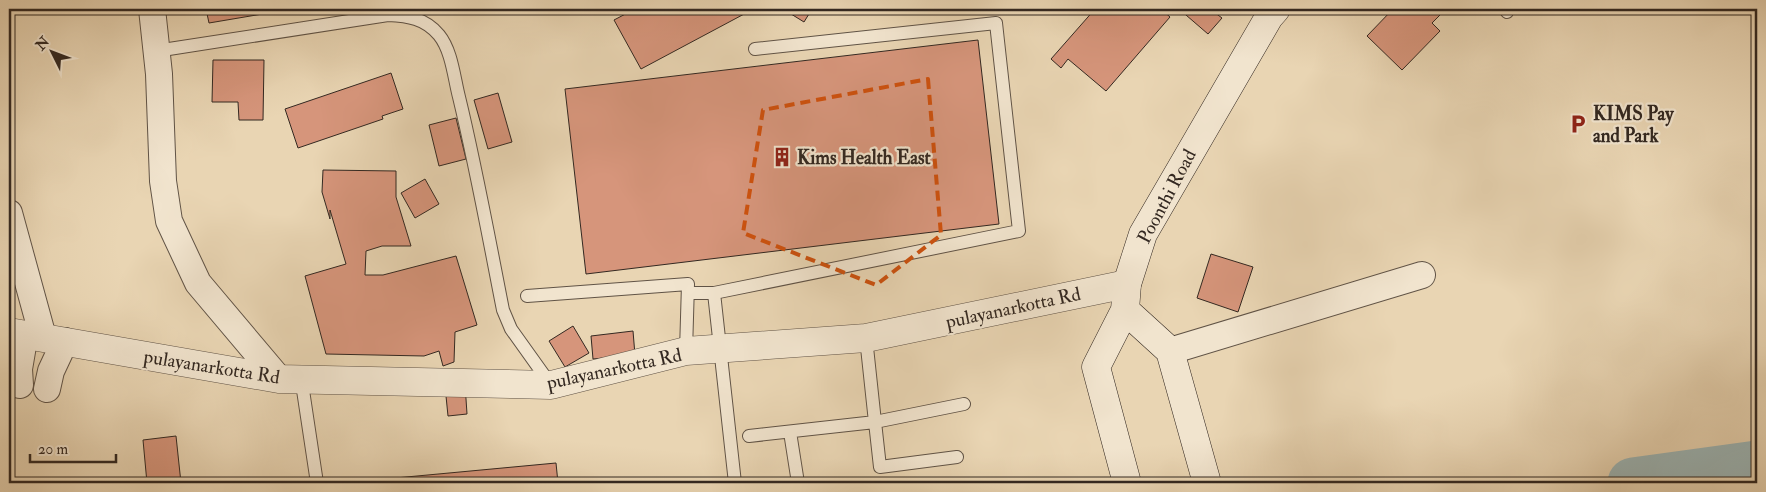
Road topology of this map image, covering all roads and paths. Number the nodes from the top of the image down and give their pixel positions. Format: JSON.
{"nodes":[{"id":1,"x":152,"y":9,"type":"edge"},
{"id":2,"x":1276,"y":9,"type":"edge"},
{"id":3,"x":755,"y":49,"type":"dead end"},
{"id":4,"x":156,"y":50,"type":"junction"},
{"id":5,"x":9,"y":213,"type":"edge"},
{"id":6,"x":1422,"y":275,"type":"dead end"},
{"id":7,"x":689,"y":293,"type":"junction"},
{"id":8,"x":714,"y":293,"type":"junction"},
{"id":9,"x":527,"y":296,"type":"dead end"},
{"id":10,"x":1126,"y":297,"type":"junction"},
{"id":11,"x":36,"y":336,"type":"edge"},
{"id":12,"x":866,"y":338,"type":"junction"},
{"id":13,"x":718,"y":349,"type":"junction"},
{"id":14,"x":686,"y":351,"type":"junction"},
{"id":15,"x":1170,"y":351,"type":"junction"},
{"id":16,"x":290,"y":378,"type":"junction"},
{"id":17,"x":20,"y":385,"type":"dead end"},
{"id":18,"x":552,"y":385,"type":"junction"},
{"id":19,"x":47,"y":390,"type":"dead end"},
{"id":20,"x":964,"y":404,"type":"dead end"},
{"id":21,"x":875,"y":422,"type":"junction"},
{"id":22,"x":790,"y":432,"type":"junction"},
{"id":23,"x":749,"y":436,"type":"dead end"},
{"id":24,"x":957,"y":457,"type":"dead end"},
{"id":25,"x":317,"y":483,"type":"edge"},
{"id":26,"x":736,"y":483,"type":"edge"},
{"id":27,"x":798,"y":483,"type":"edge"},
{"id":28,"x":1128,"y":483,"type":"edge"},
{"id":29,"x":1207,"y":483,"type":"edge"}],
"edges":[{"from":1,"to":4,"type":"street"},
{"from":2,"to":10,"type":"street","name":"Poonthi Road"},
{"from":3,"to":8,"type":"lane"},
{"from":4,"to":16,"type":"street"},
{"from":4,"to":18,"type":"lane"},
{"from":5,"to":11,"type":"street"},
{"from":6,"to":15,"type":"street"},
{"from":7,"to":8,"type":"lane"},
{"from":7,"to":9,"type":"lane"},
{"from":7,"to":14,"type":"lane"},
{"from":8,"to":13,"type":"lane"},
{"from":10,"to":12,"type":"street","name":"pulayanarkotta Rd"},
{"from":10,"to":15,"type":"street"},
{"from":10,"to":28,"type":"street","name":"Poonthi Road"},
{"from":11,"to":16,"type":"street","name":"pulayanarkotta Rd"},
{"from":11,"to":17,"type":"street"},
{"from":11,"to":19,"type":"street"},
{"from":12,"to":13,"type":"street","name":"pulayanarkotta Rd"},
{"from":12,"to":21,"type":"lane"},
{"from":13,"to":14,"type":"street","name":"pulayanarkotta Rd"},
{"from":13,"to":26,"type":"lane"},
{"from":14,"to":18,"type":"street","name":"pulayanarkotta Rd"},
{"from":15,"to":29,"type":"street"},
{"from":16,"to":18,"type":"street","name":"pulayanarkotta Rd"},
{"from":16,"to":25,"type":"lane"},
{"from":20,"to":21,"type":"lane"},
{"from":21,"to":22,"type":"lane"},
{"from":21,"to":24,"type":"lane"},
{"from":22,"to":23,"type":"lane"},
{"from":22,"to":27,"type":"lane"}]}
